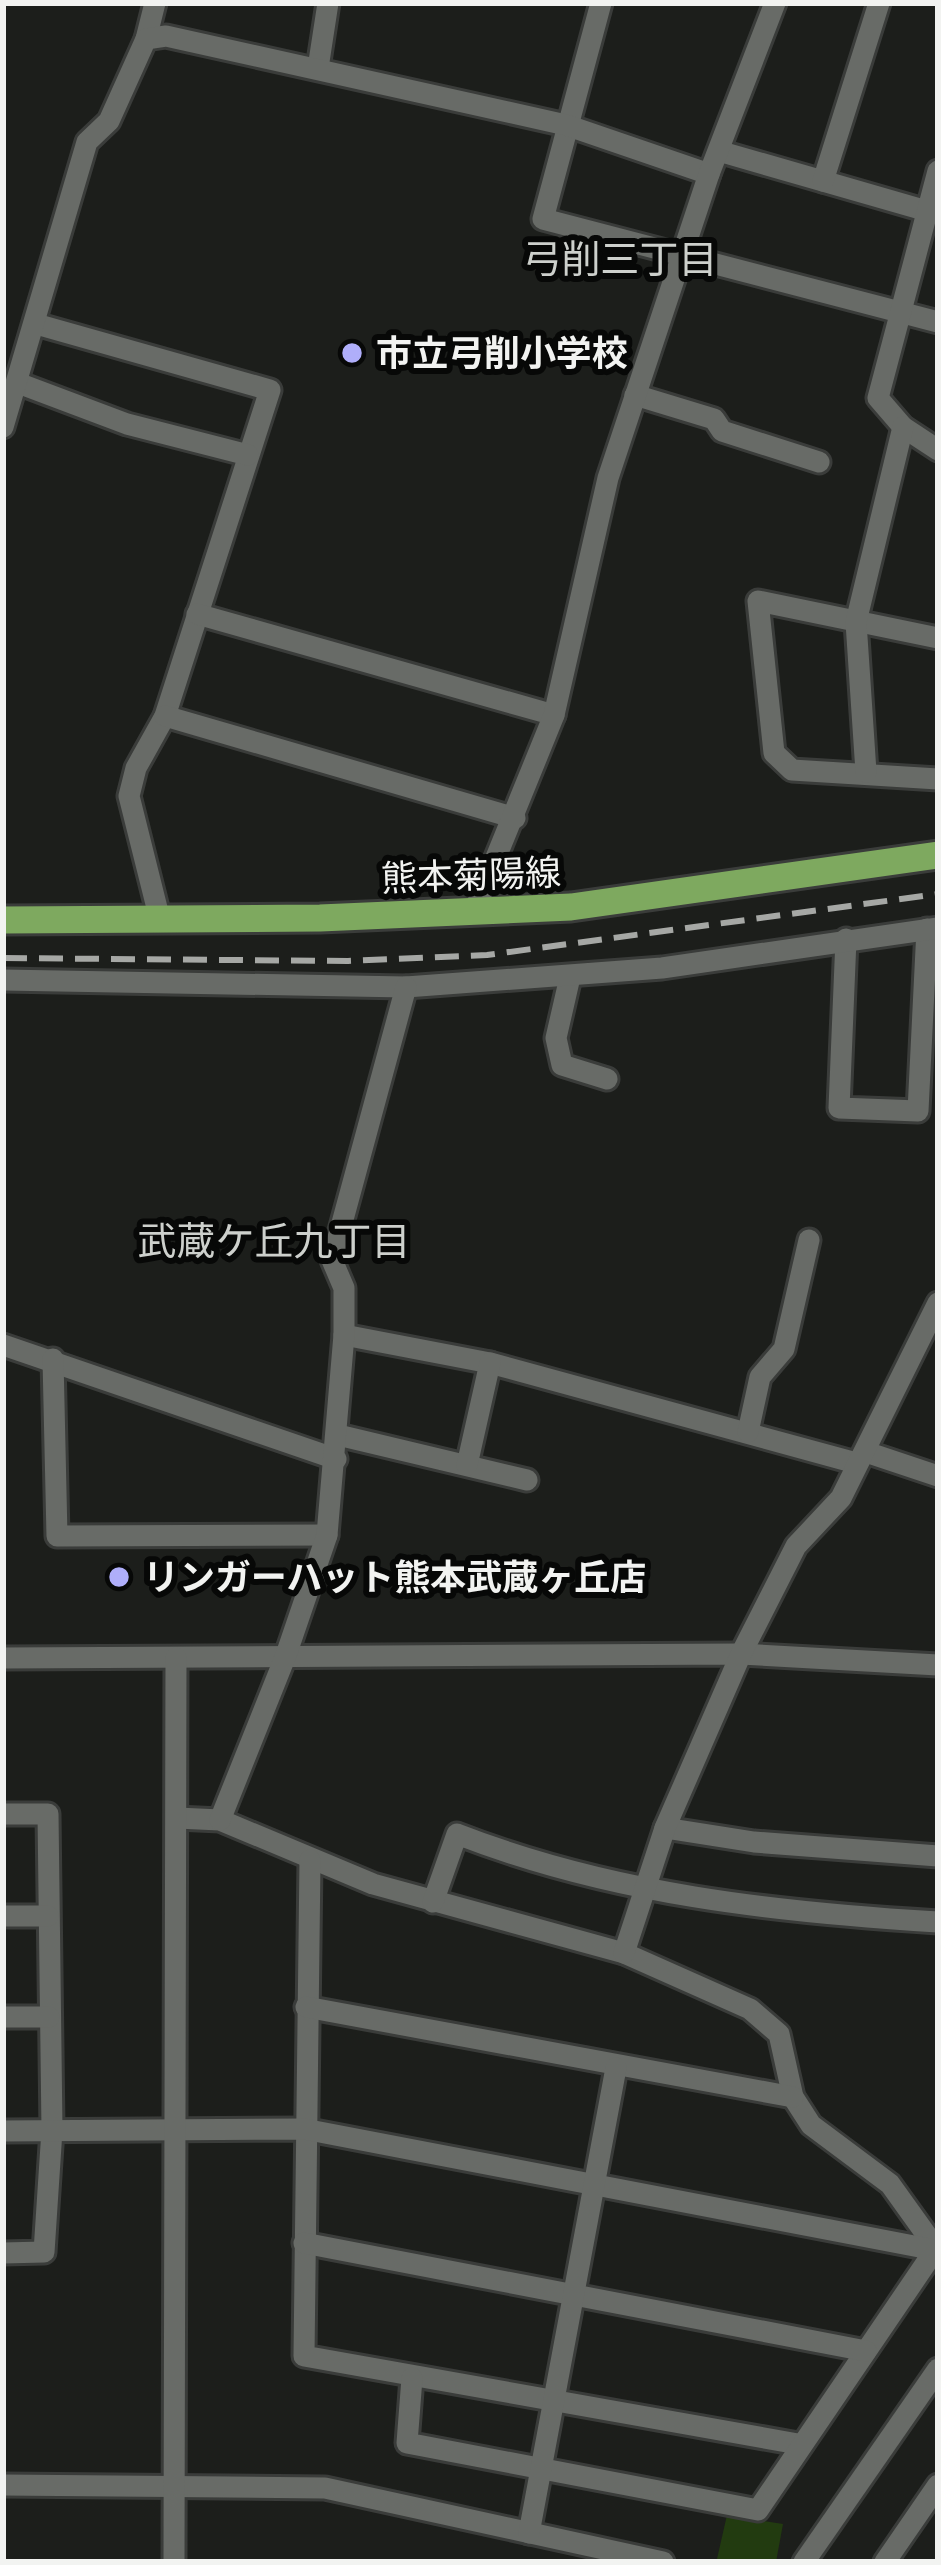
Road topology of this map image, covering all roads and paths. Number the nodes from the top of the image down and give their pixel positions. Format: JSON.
{"nodes":[{"id":1,"x":155,"y":3,"type":"edge"},
{"id":2,"x":328,"y":3,"type":"edge"},
{"id":3,"x":601,"y":3,"type":"edge"},
{"id":4,"x":775,"y":3,"type":"edge"},
{"id":5,"x":879,"y":3,"type":"edge"},
{"id":6,"x":146,"y":39,"type":"junction"},
{"id":7,"x":318,"y":68,"type":"junction"},
{"id":8,"x":566,"y":125,"type":"junction"},
{"id":9,"x":722,"y":152,"type":"junction"},
{"id":10,"x":938,"y":171,"type":"edge"},
{"id":11,"x":709,"y":174,"type":"junction"},
{"id":12,"x":823,"y":181,"type":"junction"},
{"id":13,"x":927,"y":211,"type":"junction"},
{"id":14,"x":680,"y":257,"type":"junction"},
{"id":15,"x":899,"y":311,"type":"junction"},
{"id":16,"x":938,"y":322,"type":"edge"},
{"id":17,"x":36,"y":324,"type":"junction"},
{"id":18,"x":18,"y":383,"type":"junction"},
{"id":19,"x":635,"y":395,"type":"junction"},
{"id":20,"x":3,"y":427,"type":"edge"},
{"id":21,"x":903,"y":427,"type":"junction"},
{"id":22,"x":938,"y":450,"type":"edge"},
{"id":23,"x":248,"y":455,"type":"junction"},
{"id":24,"x":819,"y":462,"type":"dead end"},
{"id":25,"x":196,"y":614,"type":"junction"},
{"id":26,"x":856,"y":622,"type":"junction"},
{"id":27,"x":938,"y":638,"type":"edge"},
{"id":28,"x":554,"y":715,"type":"junction"},
{"id":29,"x":165,"y":716,"type":"junction"},
{"id":30,"x":866,"y":772,"type":"junction"},
{"id":31,"x":938,"y":779,"type":"edge"},
{"id":32,"x":515,"y":818,"type":"junction"},
{"id":33,"x":938,"y":855,"type":"edge"},
{"id":34,"x":475,"y":909,"type":"junction"},
{"id":35,"x":3,"y":920,"type":"edge"},
{"id":36,"x":160,"y":920,"type":"junction"},
{"id":37,"x":933,"y":928,"type":"edge"},
{"id":38,"x":846,"y":939,"type":"junction"},
{"id":39,"x":571,"y":977,"type":"junction"},
{"id":40,"x":3,"y":980,"type":"edge"},
{"id":41,"x":406,"y":987,"type":"junction"},
{"id":42,"x":607,"y":1079,"type":"dead end"},
{"id":43,"x":809,"y":1240,"type":"dead end"},
{"id":44,"x":938,"y":1303,"type":"edge"},
{"id":45,"x":344,"y":1335,"type":"junction"},
{"id":46,"x":3,"y":1345,"type":"edge"},
{"id":47,"x":53,"y":1359,"type":"junction"},
{"id":48,"x":490,"y":1363,"type":"junction"},
{"id":49,"x":748,"y":1432,"type":"junction"},
{"id":50,"x":337,"y":1447,"type":"junction"},
{"id":51,"x":861,"y":1458,"type":"junction"},
{"id":52,"x":467,"y":1465,"type":"junction"},
{"id":53,"x":938,"y":1476,"type":"edge"},
{"id":54,"x":527,"y":1480,"type":"dead end"},
{"id":55,"x":327,"y":1535,"type":"junction"},
{"id":56,"x":741,"y":1654,"type":"junction"},
{"id":57,"x":286,"y":1655,"type":"junction"},
{"id":58,"x":3,"y":1658,"type":"edge"},
{"id":59,"x":176,"y":1658,"type":"junction"},
{"id":60,"x":938,"y":1665,"type":"edge"},
{"id":61,"x":3,"y":1814,"type":"edge"},
{"id":62,"x":178,"y":1818,"type":"junction"},
{"id":63,"x":220,"y":1820,"type":"junction"},
{"id":64,"x":665,"y":1828,"type":"junction"},
{"id":65,"x":938,"y":1856,"type":"edge"},
{"id":66,"x":310,"y":1860,"type":"junction"},
{"id":67,"x":645,"y":1888,"type":"junction"},
{"id":68,"x":434,"y":1902,"type":"junction"},
{"id":69,"x":3,"y":1916,"type":"edge"},
{"id":70,"x":48,"y":1916,"type":"junction"},
{"id":71,"x":938,"y":1922,"type":"edge"},
{"id":72,"x":624,"y":1953,"type":"junction"},
{"id":73,"x":306,"y":2007,"type":"junction"},
{"id":74,"x":3,"y":2017,"type":"edge"},
{"id":75,"x":49,"y":2017,"type":"junction"},
{"id":76,"x":616,"y":2068,"type":"junction"},
{"id":77,"x":793,"y":2097,"type":"junction"},
{"id":78,"x":304,"y":2129,"type":"junction"},
{"id":79,"x":178,"y":2130,"type":"junction"},
{"id":80,"x":3,"y":2131,"type":"edge"},
{"id":81,"x":52,"y":2131,"type":"junction"},
{"id":82,"x":593,"y":2181,"type":"junction"},
{"id":83,"x":304,"y":2242,"type":"junction"},
{"id":84,"x":937,"y":2250,"type":"edge"},
{"id":85,"x":3,"y":2253,"type":"edge"},
{"id":86,"x":574,"y":2294,"type":"junction"},
{"id":87,"x":866,"y":2351,"type":"junction"},
{"id":88,"x":938,"y":2369,"type":"edge"},
{"id":89,"x":412,"y":2378,"type":"junction"},
{"id":90,"x":556,"y":2404,"type":"junction"},
{"id":91,"x":798,"y":2444,"type":"junction"},
{"id":92,"x":543,"y":2466,"type":"junction"},
{"id":93,"x":174,"y":2483,"type":"junction"},
{"id":94,"x":3,"y":2485,"type":"edge"},
{"id":95,"x":938,"y":2485,"type":"edge"},
{"id":96,"x":529,"y":2533,"type":"junction"},
{"id":97,"x":174,"y":2562,"type":"edge"},
{"id":98,"x":663,"y":2562,"type":"edge"},
{"id":99,"x":804,"y":2562,"type":"edge"},
{"id":100,"x":885,"y":2562,"type":"edge"}],
"edges":[{"from":1,"to":6,"type":"street"},
{"from":2,"to":7,"type":"street"},
{"from":3,"to":8,"type":"street"},
{"from":4,"to":9,"type":"street"},
{"from":5,"to":12,"type":"street"},
{"from":6,"to":7,"type":"street"},
{"from":6,"to":17,"type":"street"},
{"from":7,"to":8,"type":"street"},
{"from":8,"to":11,"type":"street"},
{"from":8,"to":14,"type":"street"},
{"from":9,"to":11,"type":"street"},
{"from":9,"to":12,"type":"street"},
{"from":10,"to":13,"type":"street"},
{"from":11,"to":14,"type":"street"},
{"from":12,"to":13,"type":"street"},
{"from":13,"to":15,"type":"street"},
{"from":14,"to":15,"type":"street"},
{"from":14,"to":19,"type":"street"},
{"from":15,"to":16,"type":"street"},
{"from":15,"to":21,"type":"street"},
{"from":17,"to":18,"type":"street"},
{"from":17,"to":23,"type":"street"},
{"from":18,"to":20,"type":"street"},
{"from":18,"to":23,"type":"street"},
{"from":19,"to":24,"type":"street"},
{"from":19,"to":28,"type":"street"},
{"from":21,"to":22,"type":"street"},
{"from":21,"to":26,"type":"street"},
{"from":23,"to":25,"type":"street"},
{"from":25,"to":28,"type":"street"},
{"from":25,"to":29,"type":"street"},
{"from":26,"to":27,"type":"street"},
{"from":26,"to":30,"type":"street"},
{"from":26,"to":30,"type":"street"},
{"from":28,"to":32,"type":"street"},
{"from":29,"to":32,"type":"street"},
{"from":29,"to":36,"type":"street"},
{"from":30,"to":31,"type":"street"},
{"from":32,"to":34,"type":"street"},
{"from":33,"to":34,"type":"main road","name":"熊本菊陽線"},
{"from":34,"to":36,"type":"main road","name":"熊本菊陽線"},
{"from":35,"to":36,"type":"main road","name":"熊本菊陽線"},
{"from":37,"to":38,"type":"street"},
{"from":37,"to":38,"type":"street"},
{"from":38,"to":39,"type":"street"},
{"from":39,"to":41,"type":"street"},
{"from":39,"to":42,"type":"street"},
{"from":40,"to":41,"type":"street"},
{"from":41,"to":45,"type":"street"},
{"from":43,"to":49,"type":"street"},
{"from":44,"to":51,"type":"street"},
{"from":45,"to":48,"type":"street"},
{"from":45,"to":50,"type":"street"},
{"from":46,"to":47,"type":"street"},
{"from":47,"to":50,"type":"street"},
{"from":47,"to":55,"type":"street"},
{"from":48,"to":49,"type":"street"},
{"from":48,"to":52,"type":"street"},
{"from":49,"to":51,"type":"street"},
{"from":50,"to":52,"type":"street"},
{"from":50,"to":55,"type":"street"},
{"from":51,"to":53,"type":"street"},
{"from":51,"to":56,"type":"street"},
{"from":52,"to":54,"type":"street"},
{"from":55,"to":57,"type":"street"},
{"from":56,"to":57,"type":"street"},
{"from":56,"to":60,"type":"street"},
{"from":56,"to":64,"type":"street"},
{"from":57,"to":59,"type":"street"},
{"from":57,"to":63,"type":"street"},
{"from":58,"to":59,"type":"street"},
{"from":59,"to":62,"type":"street"},
{"from":61,"to":70,"type":"street"},
{"from":62,"to":63,"type":"street"},
{"from":62,"to":79,"type":"street"},
{"from":63,"to":66,"type":"street"},
{"from":64,"to":65,"type":"street"},
{"from":64,"to":67,"type":"street"},
{"from":66,"to":68,"type":"street"},
{"from":66,"to":73,"type":"street"},
{"from":67,"to":68,"type":"street"},
{"from":67,"to":71,"type":"street"},
{"from":67,"to":72,"type":"street"},
{"from":68,"to":72,"type":"street"},
{"from":69,"to":70,"type":"street"},
{"from":70,"to":75,"type":"street"},
{"from":72,"to":77,"type":"street"},
{"from":73,"to":76,"type":"street"},
{"from":73,"to":78,"type":"street"},
{"from":74,"to":75,"type":"street"},
{"from":75,"to":81,"type":"street"},
{"from":76,"to":77,"type":"street"},
{"from":76,"to":82,"type":"street"},
{"from":77,"to":84,"type":"street"},
{"from":78,"to":79,"type":"street"},
{"from":78,"to":82,"type":"street"},
{"from":78,"to":83,"type":"street"},
{"from":79,"to":81,"type":"street"},
{"from":79,"to":93,"type":"street"},
{"from":80,"to":81,"type":"street"},
{"from":81,"to":85,"type":"street"},
{"from":82,"to":84,"type":"street"},
{"from":82,"to":86,"type":"street"},
{"from":83,"to":86,"type":"street"},
{"from":83,"to":89,"type":"street"},
{"from":84,"to":87,"type":"street"},
{"from":86,"to":87,"type":"street"},
{"from":86,"to":90,"type":"street"},
{"from":87,"to":91,"type":"street"},
{"from":88,"to":99,"type":"street"},
{"from":89,"to":90,"type":"street"},
{"from":89,"to":92,"type":"street"},
{"from":90,"to":91,"type":"street"},
{"from":90,"to":92,"type":"street"},
{"from":91,"to":92,"type":"street"},
{"from":92,"to":96,"type":"street"},
{"from":93,"to":94,"type":"street"},
{"from":93,"to":96,"type":"street"},
{"from":93,"to":97,"type":"street"},
{"from":95,"to":100,"type":"street"},
{"from":96,"to":98,"type":"street"}]}
